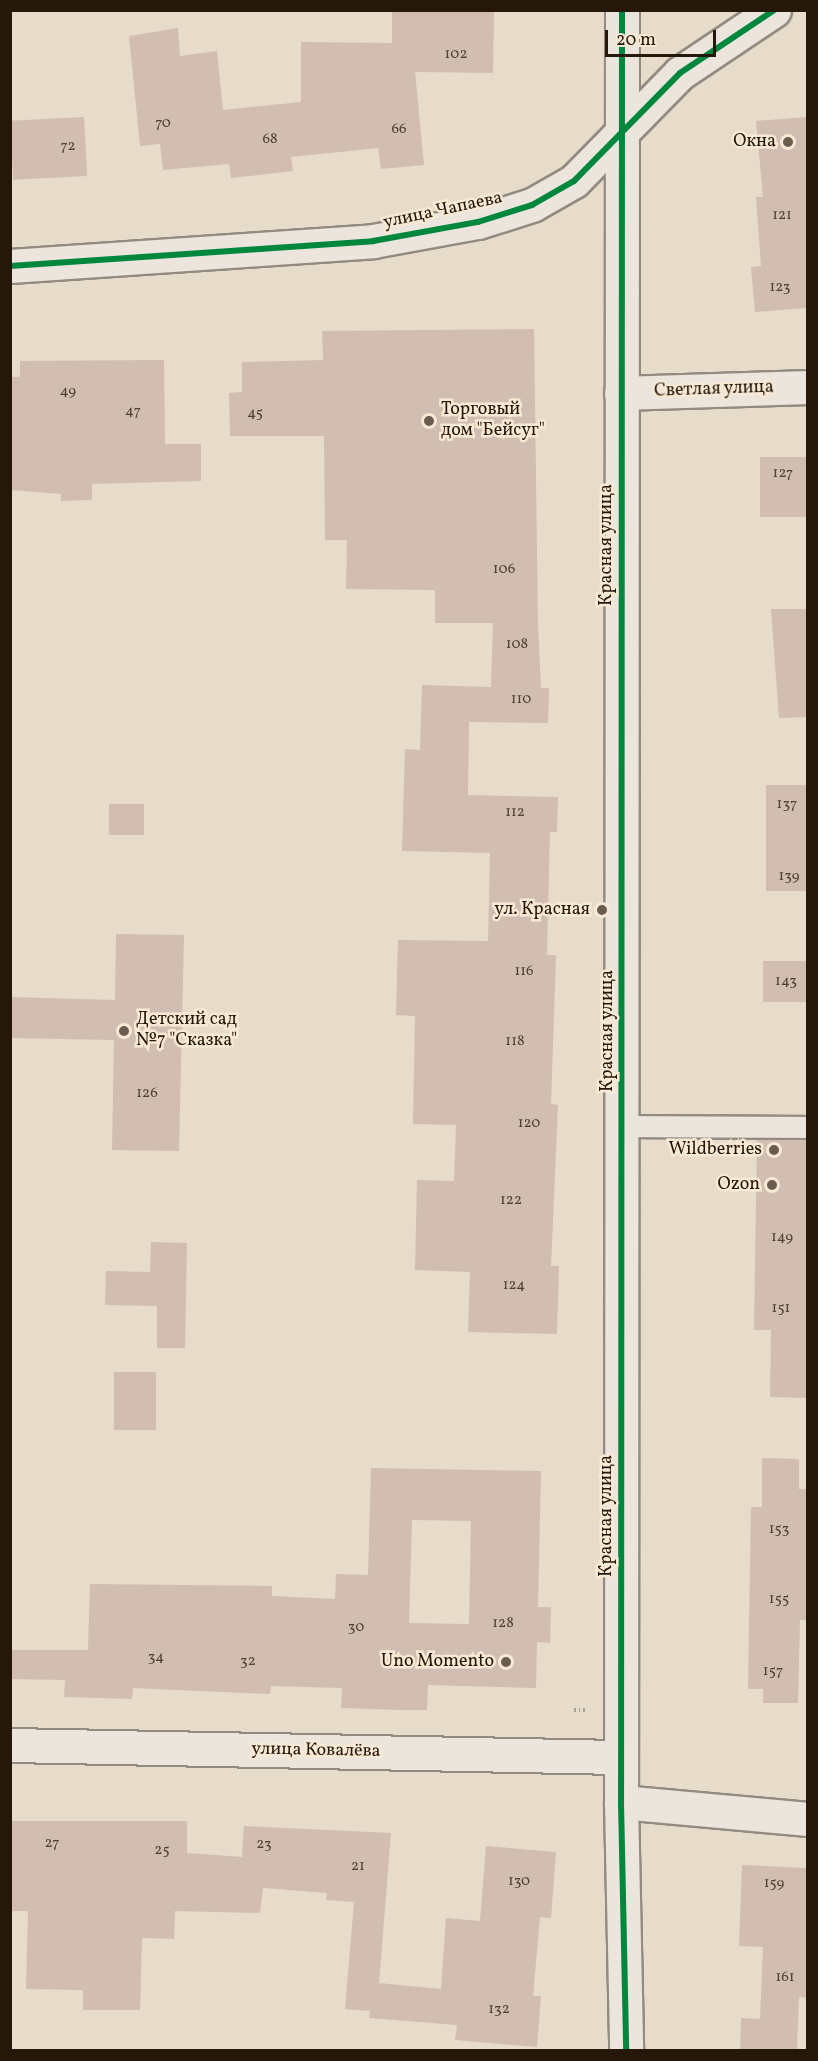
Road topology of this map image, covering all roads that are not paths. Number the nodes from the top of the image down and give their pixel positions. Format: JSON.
{"nodes":[{"id":1,"x":622,"y":10,"type":"edge"},
{"id":2,"x":774,"y":10,"type":"edge"},
{"id":3,"x":621,"y":130,"type":"junction"},
{"id":4,"x":10,"y":266,"type":"edge"},
{"id":5,"x":807,"y":387,"type":"edge"},
{"id":6,"x":621,"y":393,"type":"junction"},
{"id":7,"x":623,"y":1126,"type":"junction"},
{"id":8,"x":807,"y":1127,"type":"edge"},
{"id":9,"x":10,"y":1745,"type":"edge"},
{"id":10,"x":621,"y":1757,"type":"junction"},
{"id":11,"x":621,"y":1802,"type":"junction"},
{"id":12,"x":807,"y":1819,"type":"edge"},
{"id":13,"x":626,"y":2050,"type":"edge"}],
"edges":[{"from":1,"to":3,"type":"street","name":"Красная улица"},
{"from":2,"to":3,"type":"street","name":"улица Чапаева"},
{"from":3,"to":4,"type":"street","name":"улица Чапаева"},
{"from":3,"to":6,"type":"street","name":"Красная улица"},
{"from":5,"to":6,"type":"street","name":"Светлая улица"},
{"from":6,"to":7,"type":"street","name":"Красная улица"},
{"from":7,"to":8,"type":"lane"},
{"from":7,"to":10,"type":"street","name":"Красная улица"},
{"from":9,"to":10,"type":"street","name":"улица Ковалёва"},
{"from":10,"to":11,"type":"street","name":"Красная улица"},
{"from":11,"to":12,"type":"street"},
{"from":11,"to":13,"type":"street","name":"Красная улица"}]}
